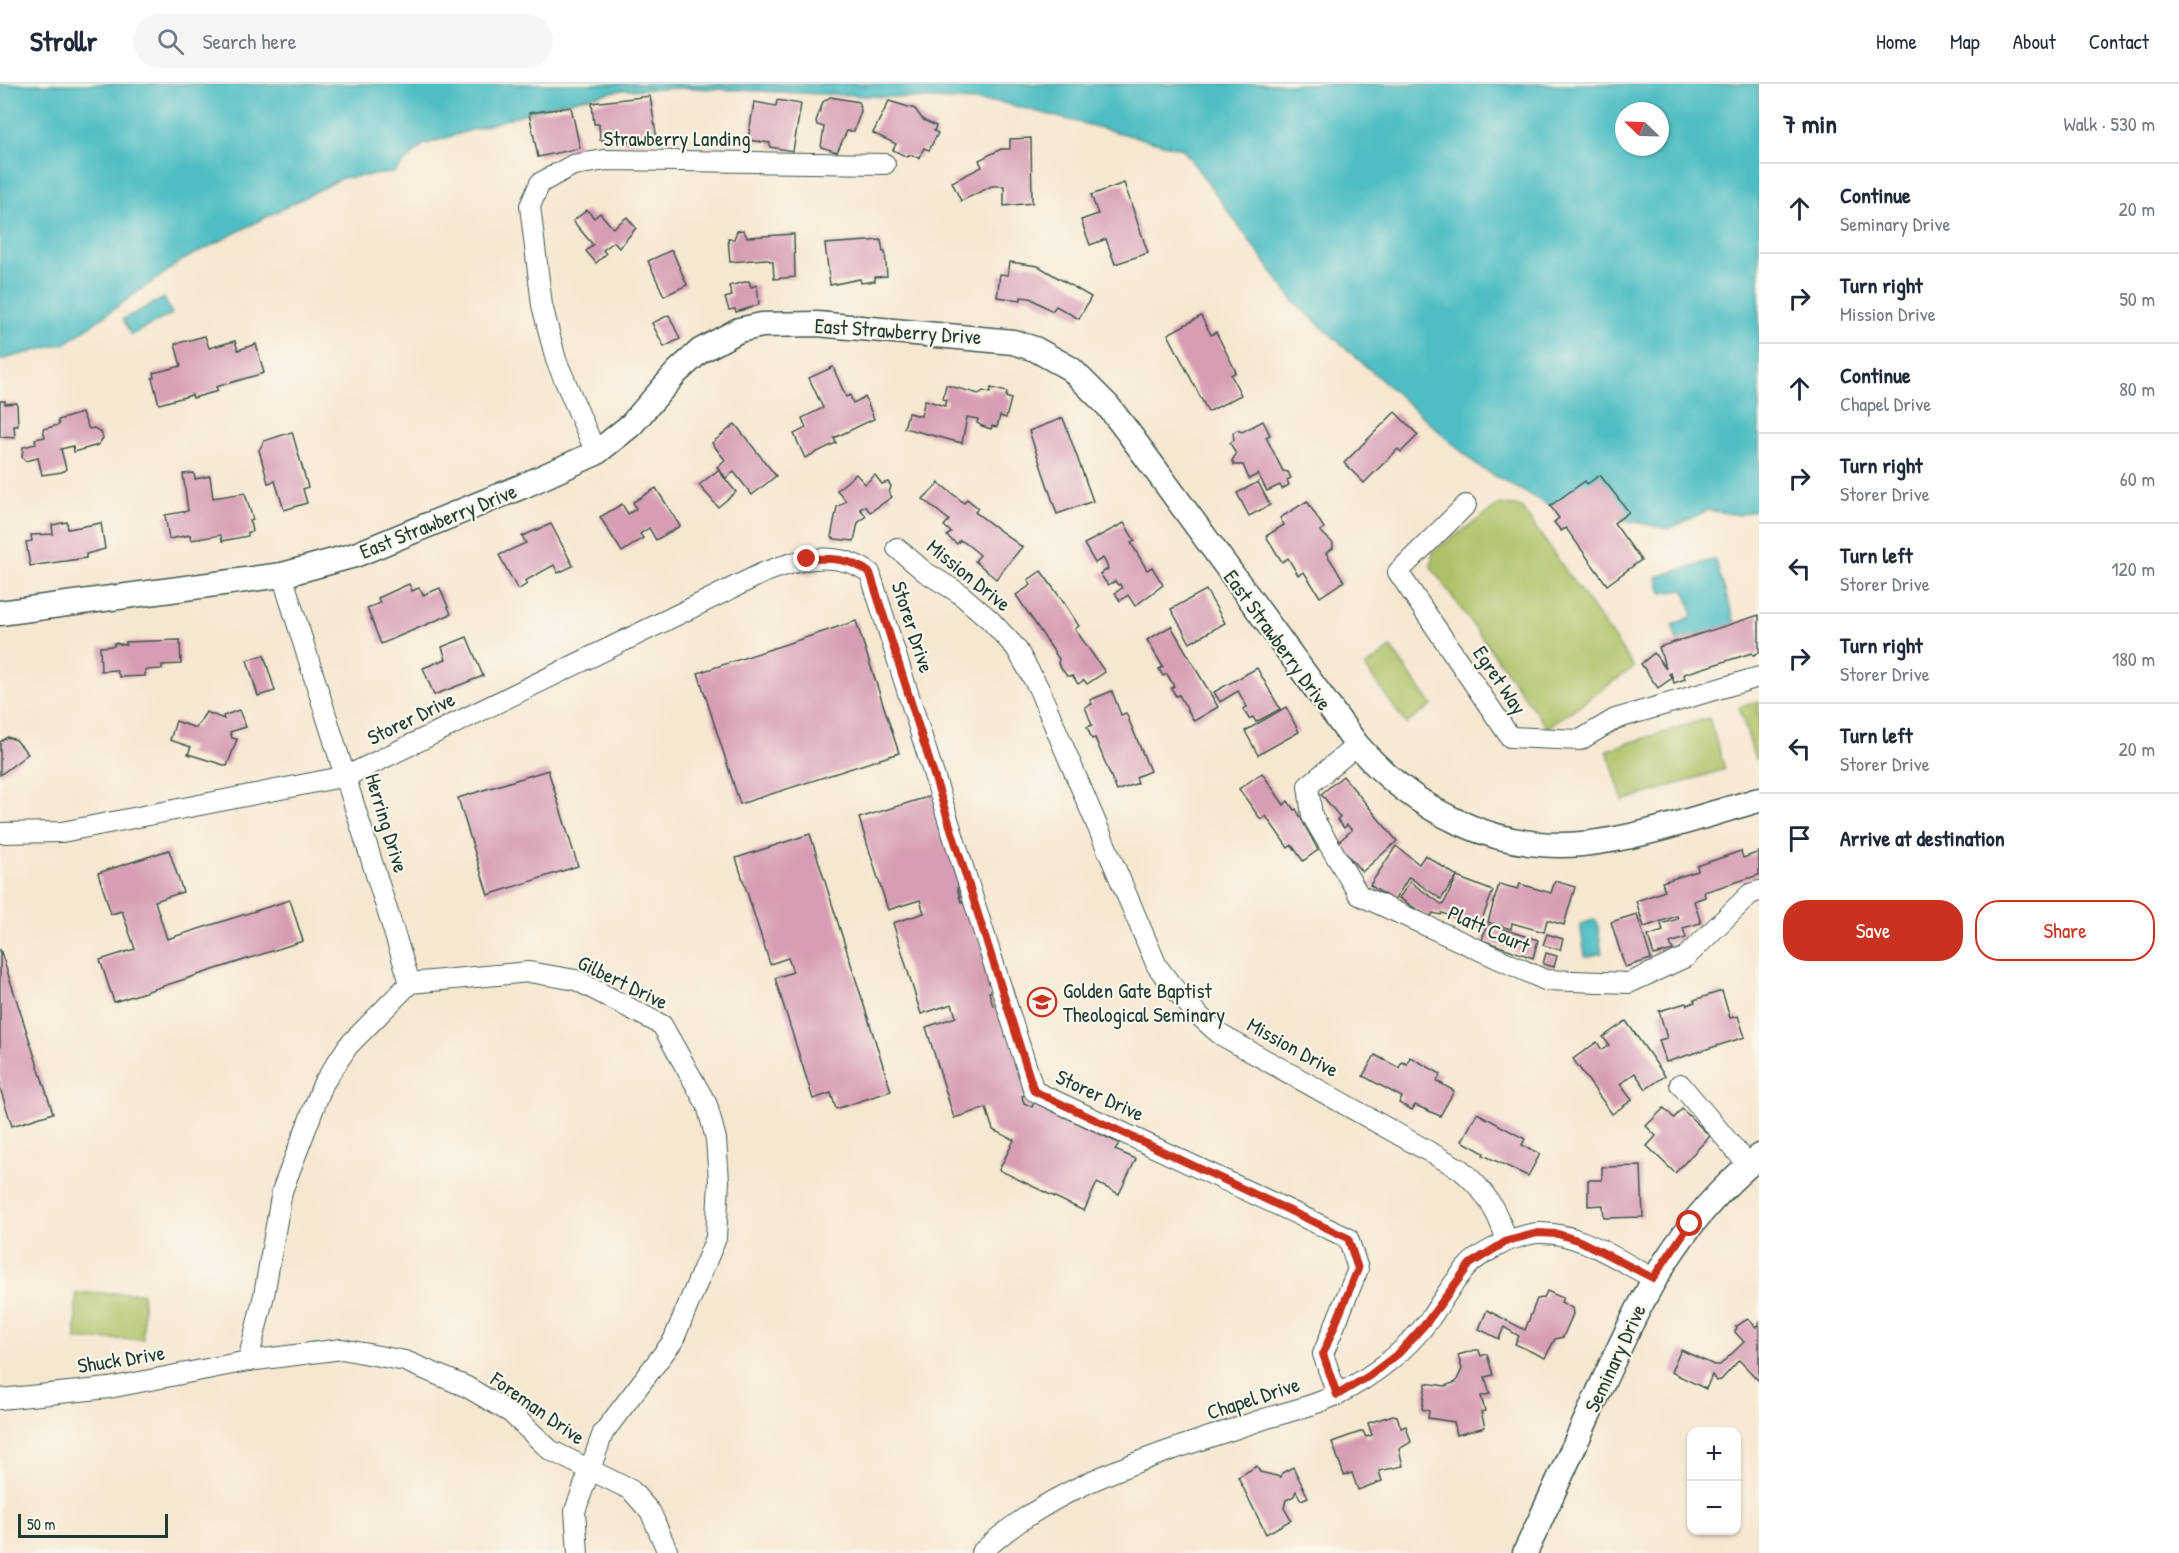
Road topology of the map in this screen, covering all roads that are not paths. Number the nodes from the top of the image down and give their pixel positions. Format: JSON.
{"nodes":[{"id":1,"x":885,"y":164,"type":"dead end"},
{"id":2,"x":596,"y":453,"type":"junction"},
{"id":3,"x":1466,"y":505,"type":"dead end"},
{"id":4,"x":897,"y":548,"type":"dead end"},
{"id":5,"x":282,"y":574,"type":"junction"},
{"id":6,"x":0,"y":614,"type":"edge"},
{"id":7,"x":1759,"y":677,"type":"edge"},
{"id":8,"x":1357,"y":745,"type":"junction"},
{"id":9,"x":347,"y":776,"type":"junction"},
{"id":10,"x":1759,"y":800,"type":"edge"},
{"id":11,"x":0,"y":833,"type":"edge"},
{"id":12,"x":1759,"y":891,"type":"edge"},
{"id":13,"x":410,"y":983,"type":"junction"},
{"id":14,"x":1680,"y":1084,"type":"dead end"},
{"id":15,"x":1754,"y":1161,"type":"edge"},
{"id":16,"x":1507,"y":1241,"type":"junction"},
{"id":17,"x":1653,"y":1278,"type":"junction"},
{"id":18,"x":248,"y":1361,"type":"junction"},
{"id":19,"x":1337,"y":1395,"type":"junction"},
{"id":20,"x":0,"y":1399,"type":"edge"},
{"id":21,"x":591,"y":1472,"type":"junction"},
{"id":22,"x":578,"y":1553,"type":"edge"},
{"id":23,"x":668,"y":1553,"type":"edge"},
{"id":24,"x":981,"y":1553,"type":"edge"},
{"id":25,"x":1525,"y":1553,"type":"edge"}],
"edges":[{"from":1,"to":2,"type":"street","name":"Strawberry Landing"},
{"from":2,"to":5,"type":"street","name":"East Strawberry Drive"},
{"from":2,"to":8,"type":"street","name":"East Strawberry Drive"},
{"from":3,"to":7,"type":"street","name":"Egret Way"},
{"from":4,"to":16,"type":"street","name":"Mission Drive"},
{"from":5,"to":6,"type":"street","name":"East Strawberry Drive"},
{"from":5,"to":9,"type":"street","name":"Herring Drive"},
{"from":8,"to":10,"type":"street","name":"East Strawberry Drive"},
{"from":8,"to":12,"type":"street","name":"Platt Court"},
{"from":9,"to":11,"type":"street","name":"Storer Drive"},
{"from":9,"to":13,"type":"street","name":"Herring Drive"},
{"from":9,"to":19,"type":"street","name":"Storer Drive"},
{"from":13,"to":18,"type":"street"},
{"from":13,"to":21,"type":"street","name":"Gilbert Drive"},
{"from":14,"to":15,"type":"street"},
{"from":15,"to":17,"type":"street","name":"Seminary Drive"},
{"from":16,"to":17,"type":"street"},
{"from":16,"to":19,"type":"street","name":"Chapel Drive"},
{"from":17,"to":25,"type":"street","name":"Seminary Drive"},
{"from":18,"to":20,"type":"street","name":"Shuck Drive"},
{"from":18,"to":21,"type":"street","name":"Foreman Drive"},
{"from":19,"to":24,"type":"street","name":"Chapel Drive"},
{"from":21,"to":22,"type":"street","name":"Gilbert Drive"},
{"from":21,"to":23,"type":"street","name":"Foreman Drive"}]}
